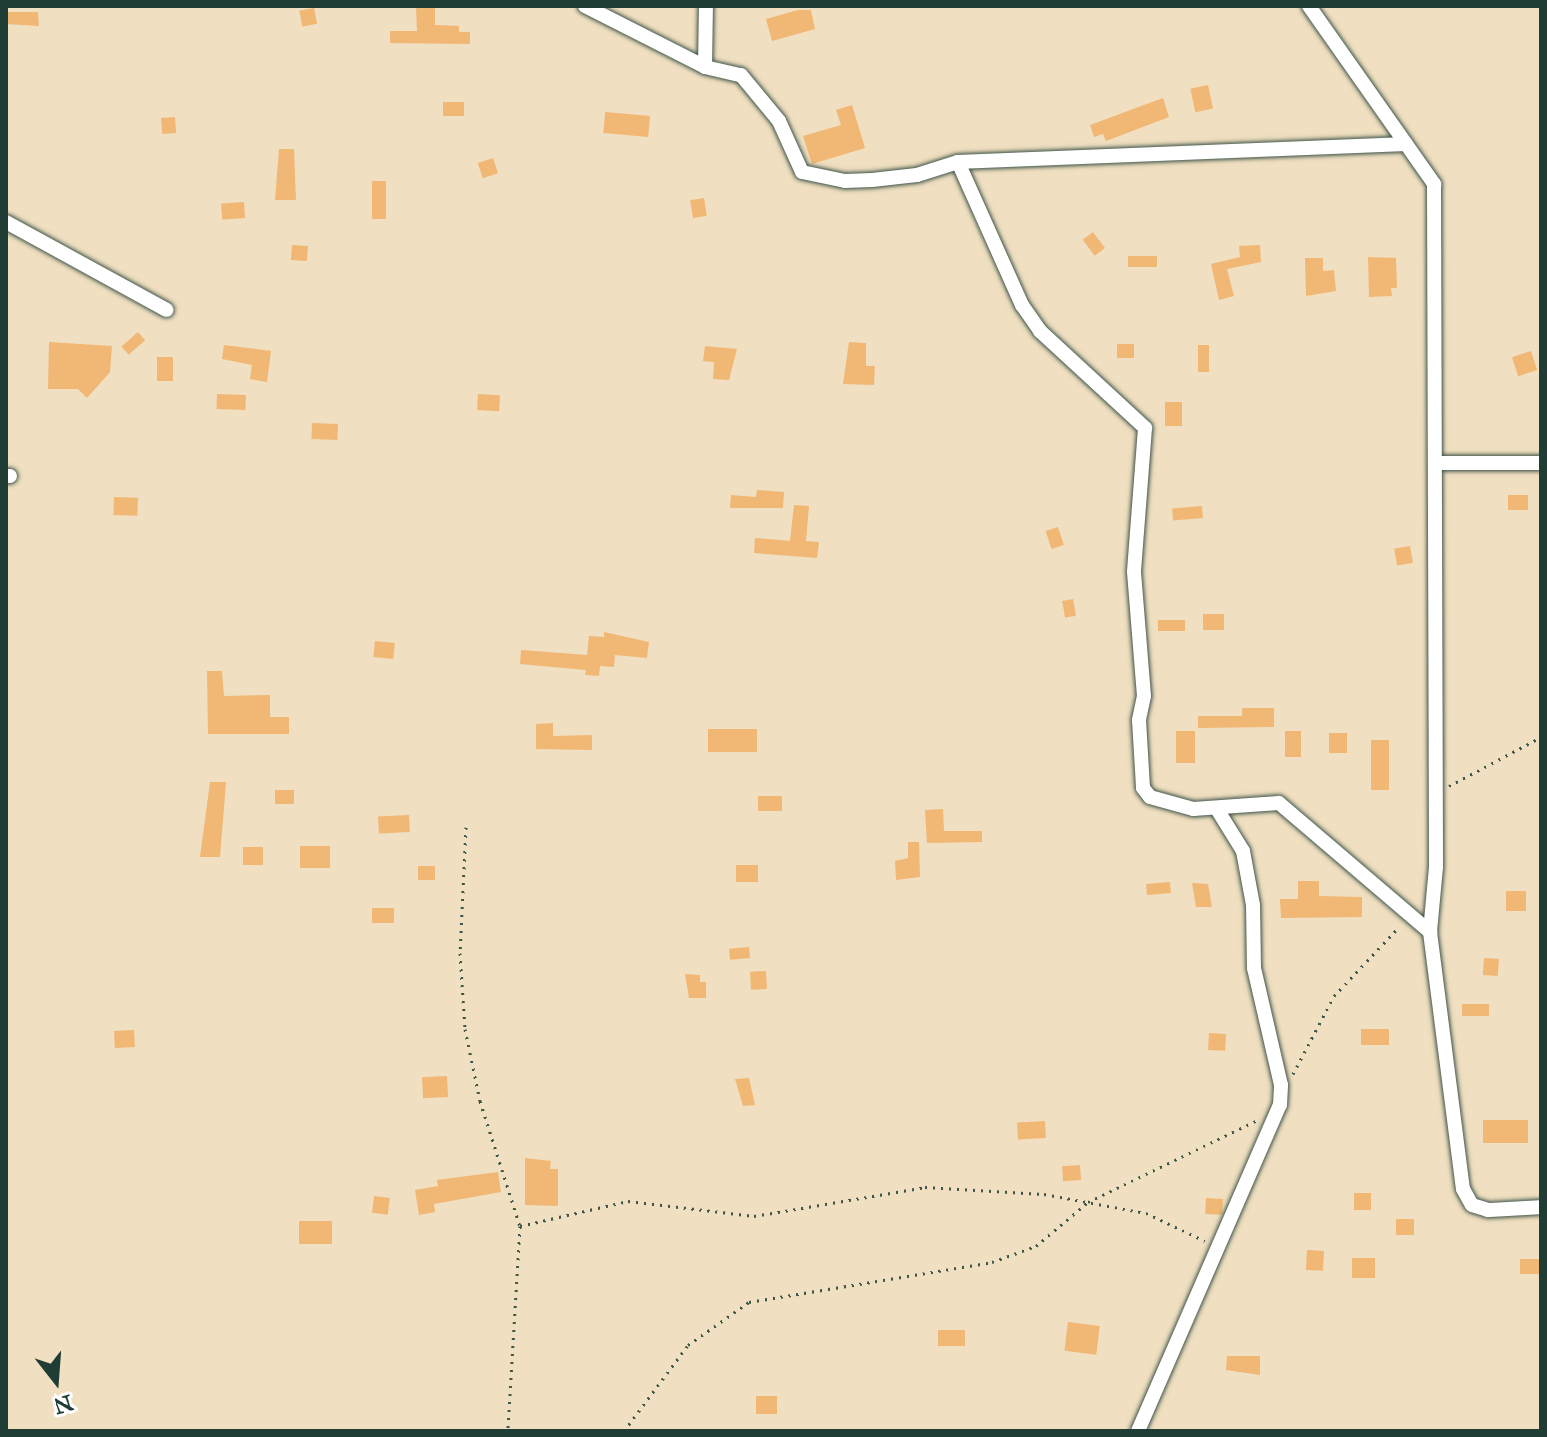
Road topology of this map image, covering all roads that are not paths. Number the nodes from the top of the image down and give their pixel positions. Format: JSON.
{"nodes":[{"id":1,"x":585,"y":6,"type":"edge"},
{"id":2,"x":706,"y":6,"type":"edge"},
{"id":3,"x":1309,"y":6,"type":"edge"},
{"id":4,"x":705,"y":67,"type":"junction"},
{"id":5,"x":1406,"y":144,"type":"junction"},
{"id":6,"x":958,"y":162,"type":"junction"},
{"id":7,"x":6,"y":222,"type":"edge"},
{"id":8,"x":167,"y":310,"type":"dead end"},
{"id":9,"x":1435,"y":463,"type":"junction"},
{"id":10,"x":1541,"y":463,"type":"edge"},
{"id":11,"x":1217,"y":809,"type":"junction"},
{"id":12,"x":1430,"y":932,"type":"junction"},
{"id":13,"x":1541,"y":1207,"type":"edge"},
{"id":14,"x":1138,"y":1431,"type":"edge"}],
"edges":[{"from":1,"to":4,"type":"street"},
{"from":2,"to":4,"type":"street"},
{"from":3,"to":5,"type":"street"},
{"from":4,"to":6,"type":"street"},
{"from":5,"to":6,"type":"street"},
{"from":5,"to":9,"type":"street"},
{"from":6,"to":11,"type":"street"},
{"from":7,"to":8,"type":"street"},
{"from":9,"to":10,"type":"street"},
{"from":9,"to":12,"type":"street"},
{"from":11,"to":12,"type":"street"},
{"from":11,"to":14,"type":"street"},
{"from":12,"to":13,"type":"street"}]}
